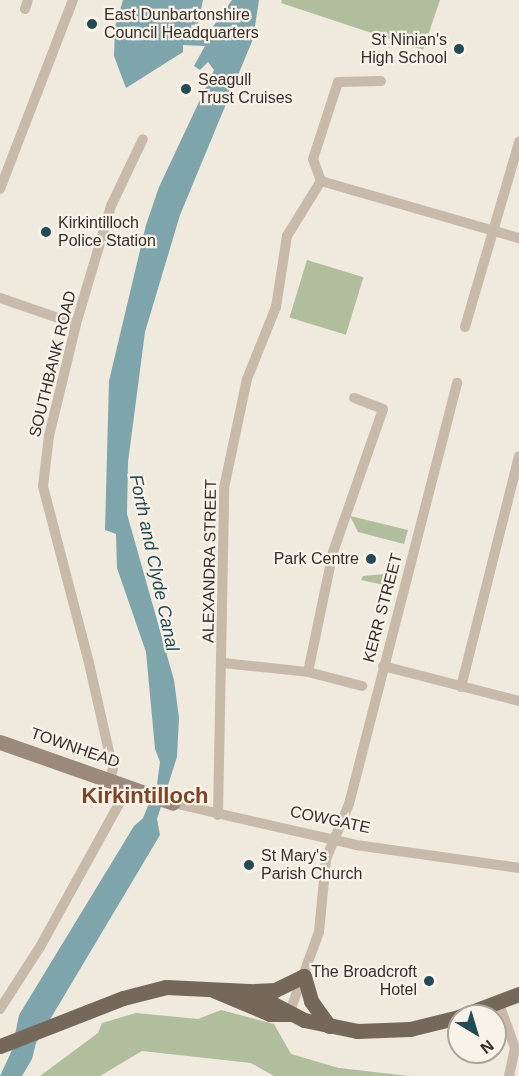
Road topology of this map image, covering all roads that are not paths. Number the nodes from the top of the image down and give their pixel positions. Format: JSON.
{"nodes":[{"id":1,"x":73,"y":0,"type":"edge"},
{"id":2,"x":381,"y":81,"type":"dead end"},
{"id":3,"x":143,"y":139,"type":"dead end"},
{"id":4,"x":519,"y":142,"type":"edge"},
{"id":5,"x":321,"y":181,"type":"junction"},
{"id":6,"x":0,"y":189,"type":"edge"},
{"id":7,"x":493,"y":231,"type":"junction"},
{"id":8,"x":519,"y":238,"type":"edge"},
{"id":9,"x":0,"y":298,"type":"edge"},
{"id":10,"x":76,"y":324,"type":"junction"},
{"id":11,"x":465,"y":327,"type":"dead end"},
{"id":12,"x":457,"y":383,"type":"dead end"},
{"id":13,"x":354,"y":398,"type":"dead end"},
{"id":14,"x":518,"y":462,"type":"edge"},
{"id":15,"x":223,"y":663,"type":"junction"},
{"id":16,"x":383,"y":666,"type":"junction"},
{"id":17,"x":308,"y":672,"type":"junction"},
{"id":18,"x":362,"y":686,"type":"dead end"},
{"id":19,"x":461,"y":687,"type":"junction"},
{"id":20,"x":519,"y":701,"type":"edge"},
{"id":21,"x":0,"y":742,"type":"edge"},
{"id":22,"x":110,"y":778,"type":"junction"},
{"id":23,"x":133,"y":788,"type":"junction"},
{"id":24,"x":173,"y":803,"type":"joint"},
{"id":25,"x":218,"y":815,"type":"junction"},
{"id":26,"x":335,"y":840,"type":"junction"},
{"id":27,"x":519,"y":868,"type":"edge"},
{"id":28,"x":304,"y":976,"type":"junction"},
{"id":29,"x":209,"y":987,"type":"junction"},
{"id":30,"x":249,"y":991,"type":"junction"},
{"id":31,"x":519,"y":994,"type":"edge"},
{"id":32,"x":498,"y":1001,"type":"junction"},
{"id":33,"x":490,"y":1004,"type":"edge"},
{"id":34,"x":1,"y":1009,"type":"edge"},
{"id":35,"x":289,"y":1014,"type":"junction"},
{"id":36,"x":447,"y":1021,"type":"edge"},
{"id":37,"x":329,"y":1026,"type":"junction"},
{"id":38,"x":0,"y":1046,"type":"edge"},
{"id":39,"x":510,"y":1073,"type":"edge"}],
"edges":[{"from":1,"to":6,"type":"street"},
{"from":2,"to":5,"type":"street"},
{"from":3,"to":10,"type":"street","name":"SOUTHBANK ROAD"},
{"from":4,"to":7,"type":"street"},
{"from":5,"to":7,"type":"street"},
{"from":5,"to":15,"type":"street","name":"ALEXANDRA STREET"},
{"from":7,"to":8,"type":"street"},
{"from":7,"to":11,"type":"street"},
{"from":9,"to":10,"type":"street"},
{"from":10,"to":22,"type":"street","name":"SOUTHBANK ROAD"},
{"from":12,"to":16,"type":"street","name":"KERR STREET"},
{"from":13,"to":17,"type":"street"},
{"from":14,"to":19,"type":"street"},
{"from":15,"to":17,"type":"street"},
{"from":15,"to":25,"type":"street","name":"ALEXANDRA STREET"},
{"from":16,"to":19,"type":"street"},
{"from":16,"to":26,"type":"street","name":"KERR STREET"},
{"from":17,"to":18,"type":"street"},
{"from":19,"to":20,"type":"street"},
{"from":21,"to":22,"type":"street","name":"TOWNHEAD"},
{"from":22,"to":23,"type":"street","name":"TOWNHEAD"},
{"from":23,"to":24,"type":"street","name":"COWGATE"},
{"from":23,"to":34,"type":"street"},
{"from":24,"to":25,"type":"street","name":"COWGATE"},
{"from":25,"to":26,"type":"street","name":"COWGATE"},
{"from":26,"to":27,"type":"street","name":"COWGATE"},
{"from":26,"to":28,"type":"street","name":"KERR STREET"},
{"from":28,"to":30,"type":"main road"},
{"from":28,"to":35,"type":"street","name":"KERR STREET"},
{"from":28,"to":37,"type":"main road"},
{"from":29,"to":30,"type":"main road"},
{"from":29,"to":35,"type":"main road"},
{"from":29,"to":38,"type":"main road"},
{"from":30,"to":35,"type":"main road"},
{"from":31,"to":32,"type":"main road"},
{"from":32,"to":33,"type":"main road"},
{"from":32,"to":39,"type":"street"},
{"from":35,"to":37,"type":"main road"},
{"from":36,"to":37,"type":"main road"}]}
